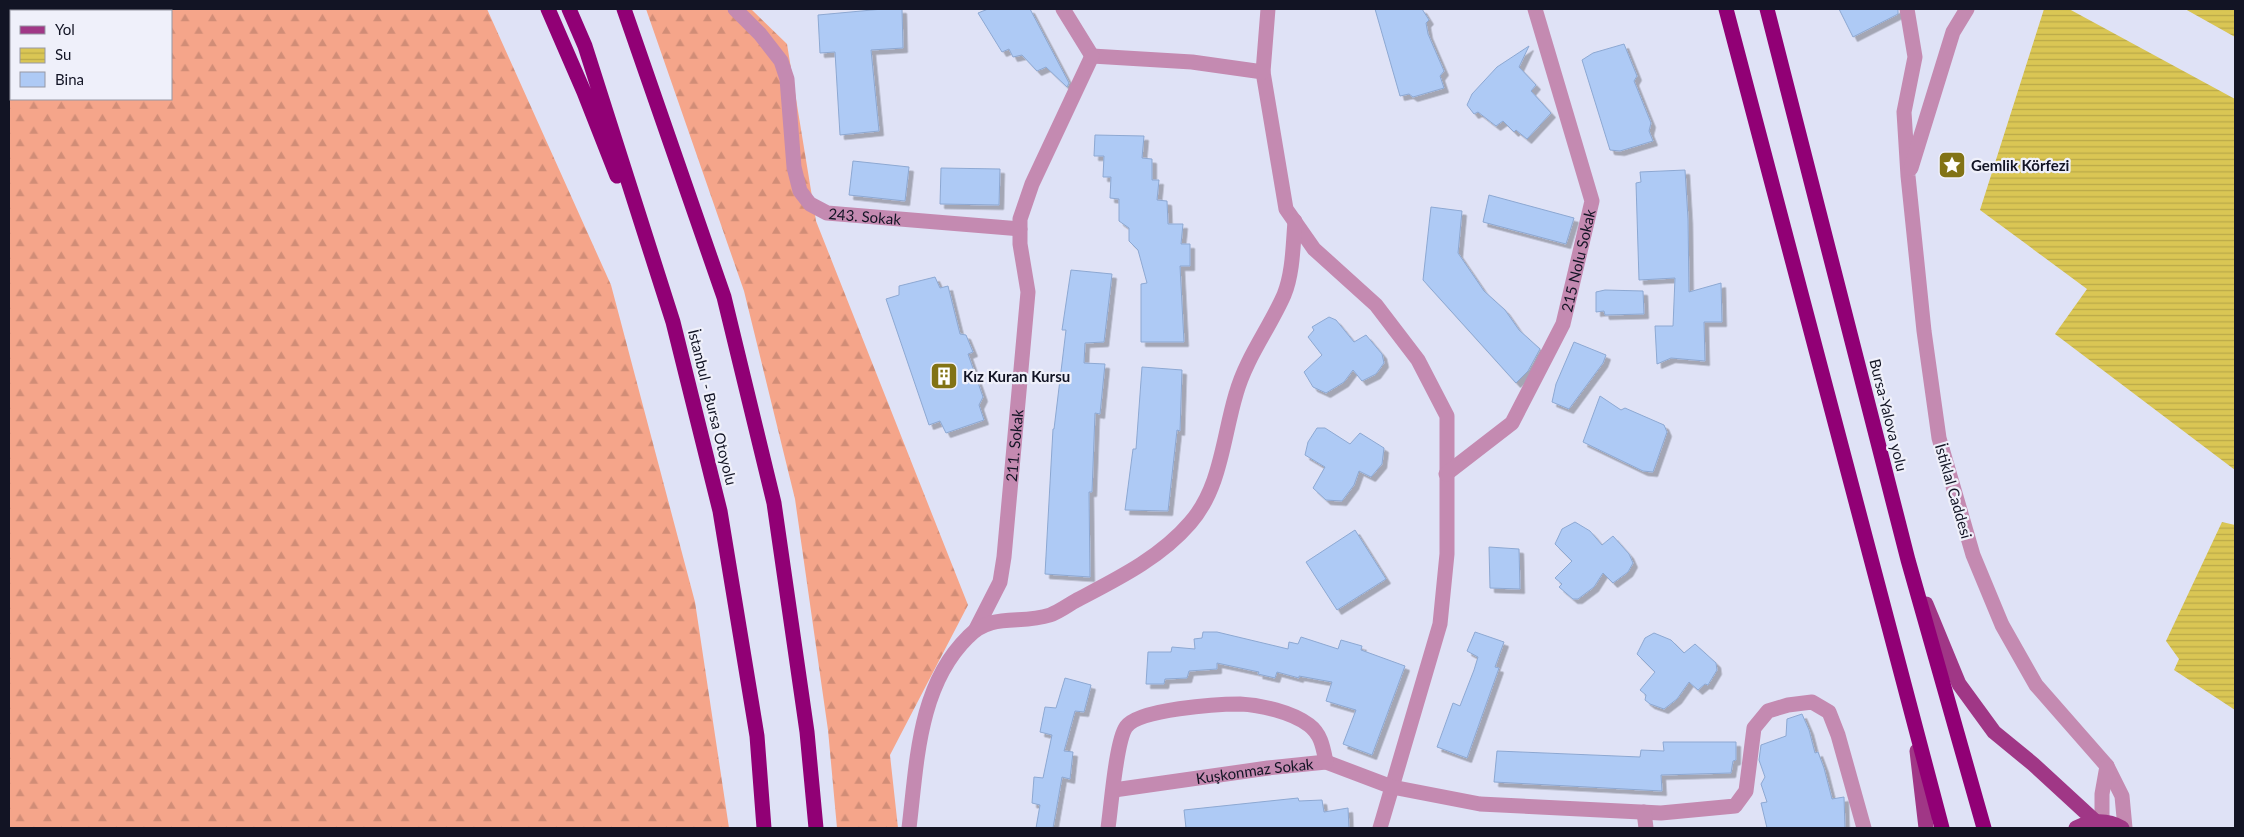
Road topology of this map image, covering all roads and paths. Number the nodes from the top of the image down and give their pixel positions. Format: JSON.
{"nodes":[{"id":1,"x":548,"y":9,"type":"edge"},
{"id":2,"x":569,"y":9,"type":"edge"},
{"id":3,"x":624,"y":9,"type":"edge"},
{"id":4,"x":735,"y":9,"type":"edge"},
{"id":5,"x":1062,"y":9,"type":"edge"},
{"id":6,"x":1268,"y":9,"type":"edge"},
{"id":7,"x":1536,"y":9,"type":"edge"},
{"id":8,"x":1726,"y":9,"type":"edge"},
{"id":9,"x":1767,"y":9,"type":"edge"},
{"id":10,"x":1907,"y":9,"type":"edge"},
{"id":11,"x":1966,"y":9,"type":"edge"},
{"id":12,"x":1092,"y":56,"type":"junction"},
{"id":13,"x":1263,"y":72,"type":"junction"},
{"id":14,"x":1908,"y":176,"type":"junction"},
{"id":15,"x":1295,"y":221,"type":"junction"},
{"id":16,"x":1020,"y":229,"type":"junction"},
{"id":17,"x":673,"y":322,"type":"junction"},
{"id":18,"x":1446,"y":474,"type":"junction"},
{"id":19,"x":1908,"y":560,"type":"junction"},
{"id":20,"x":975,"y":632,"type":"junction"},
{"id":21,"x":1912,"y":715,"type":"junction"},
{"id":22,"x":1326,"y":762,"type":"junction"},
{"id":23,"x":2107,"y":766,"type":"junction"},
{"id":24,"x":1392,"y":787,"type":"junction"},
{"id":25,"x":1114,"y":790,"type":"junction"},
{"id":26,"x":1644,"y":812,"type":"junction"},
{"id":27,"x":2098,"y":821,"type":"junction"},
{"id":28,"x":764,"y":828,"type":"edge"},
{"id":29,"x":816,"y":828,"type":"edge"},
{"id":30,"x":909,"y":828,"type":"edge"},
{"id":31,"x":1108,"y":828,"type":"edge"},
{"id":32,"x":1380,"y":828,"type":"edge"},
{"id":33,"x":1646,"y":828,"type":"edge"},
{"id":34,"x":1864,"y":828,"type":"edge"},
{"id":35,"x":1926,"y":828,"type":"edge"},
{"id":36,"x":1942,"y":828,"type":"edge"},
{"id":37,"x":1984,"y":828,"type":"edge"},
{"id":38,"x":2076,"y":828,"type":"edge"},
{"id":39,"x":2123,"y":828,"type":"edge"}],
"edges":[{"from":1,"to":17,"type":"highway"},
{"from":2,"to":17,"type":"highway","name":"İstanbul - Bursa Otoyolu"},
{"from":3,"to":29,"type":"highway"},
{"from":4,"to":16,"type":"street","name":"243. Sokak"},
{"from":5,"to":12,"type":"street"},
{"from":6,"to":13,"type":"street"},
{"from":7,"to":18,"type":"street","name":"215 Nolu Sokak"},
{"from":8,"to":21,"type":"highway"},
{"from":9,"to":19,"type":"highway","name":"Bursa-Yalova yolu"},
{"from":10,"to":14,"type":"street","name":"İstiklal Caddesi"},
{"from":11,"to":14,"type":"street"},
{"from":12,"to":13,"type":"street"},
{"from":12,"to":16,"type":"street","name":"211. Sokak"},
{"from":13,"to":15,"type":"street"},
{"from":14,"to":23,"type":"street","name":"İstiklal Caddesi"},
{"from":15,"to":18,"type":"street"},
{"from":15,"to":20,"type":"street"},
{"from":16,"to":20,"type":"street","name":"211. Sokak"},
{"from":17,"to":28,"type":"highway","name":"İstanbul - Bursa Otoyolu"},
{"from":18,"to":24,"type":"street"},
{"from":19,"to":27,"type":"main road"},
{"from":19,"to":37,"type":"highway","name":"Bursa-Yalova yolu"},
{"from":20,"to":30,"type":"street","name":"211. Sokak"},
{"from":21,"to":35,"type":"main road"},
{"from":21,"to":36,"type":"highway"},
{"from":22,"to":24,"type":"street","name":"Kuşkonmaz Sokak"},
{"from":22,"to":25,"type":"street","name":"Kuşkonmaz Sokak"},
{"from":22,"to":25,"type":"street"},
{"from":23,"to":27,"type":"street"},
{"from":23,"to":39,"type":"street","name":"İstiklal Caddesi"},
{"from":24,"to":26,"type":"street","name":"Kuşkonmaz Sokak"},
{"from":24,"to":32,"type":"street"},
{"from":25,"to":31,"type":"street"},
{"from":26,"to":33,"type":"street"},
{"from":26,"to":34,"type":"street","name":"Kuşkonmaz Sokak"},
{"from":27,"to":38,"type":"main road"},
{"from":27,"to":39,"type":"main road"}]}
